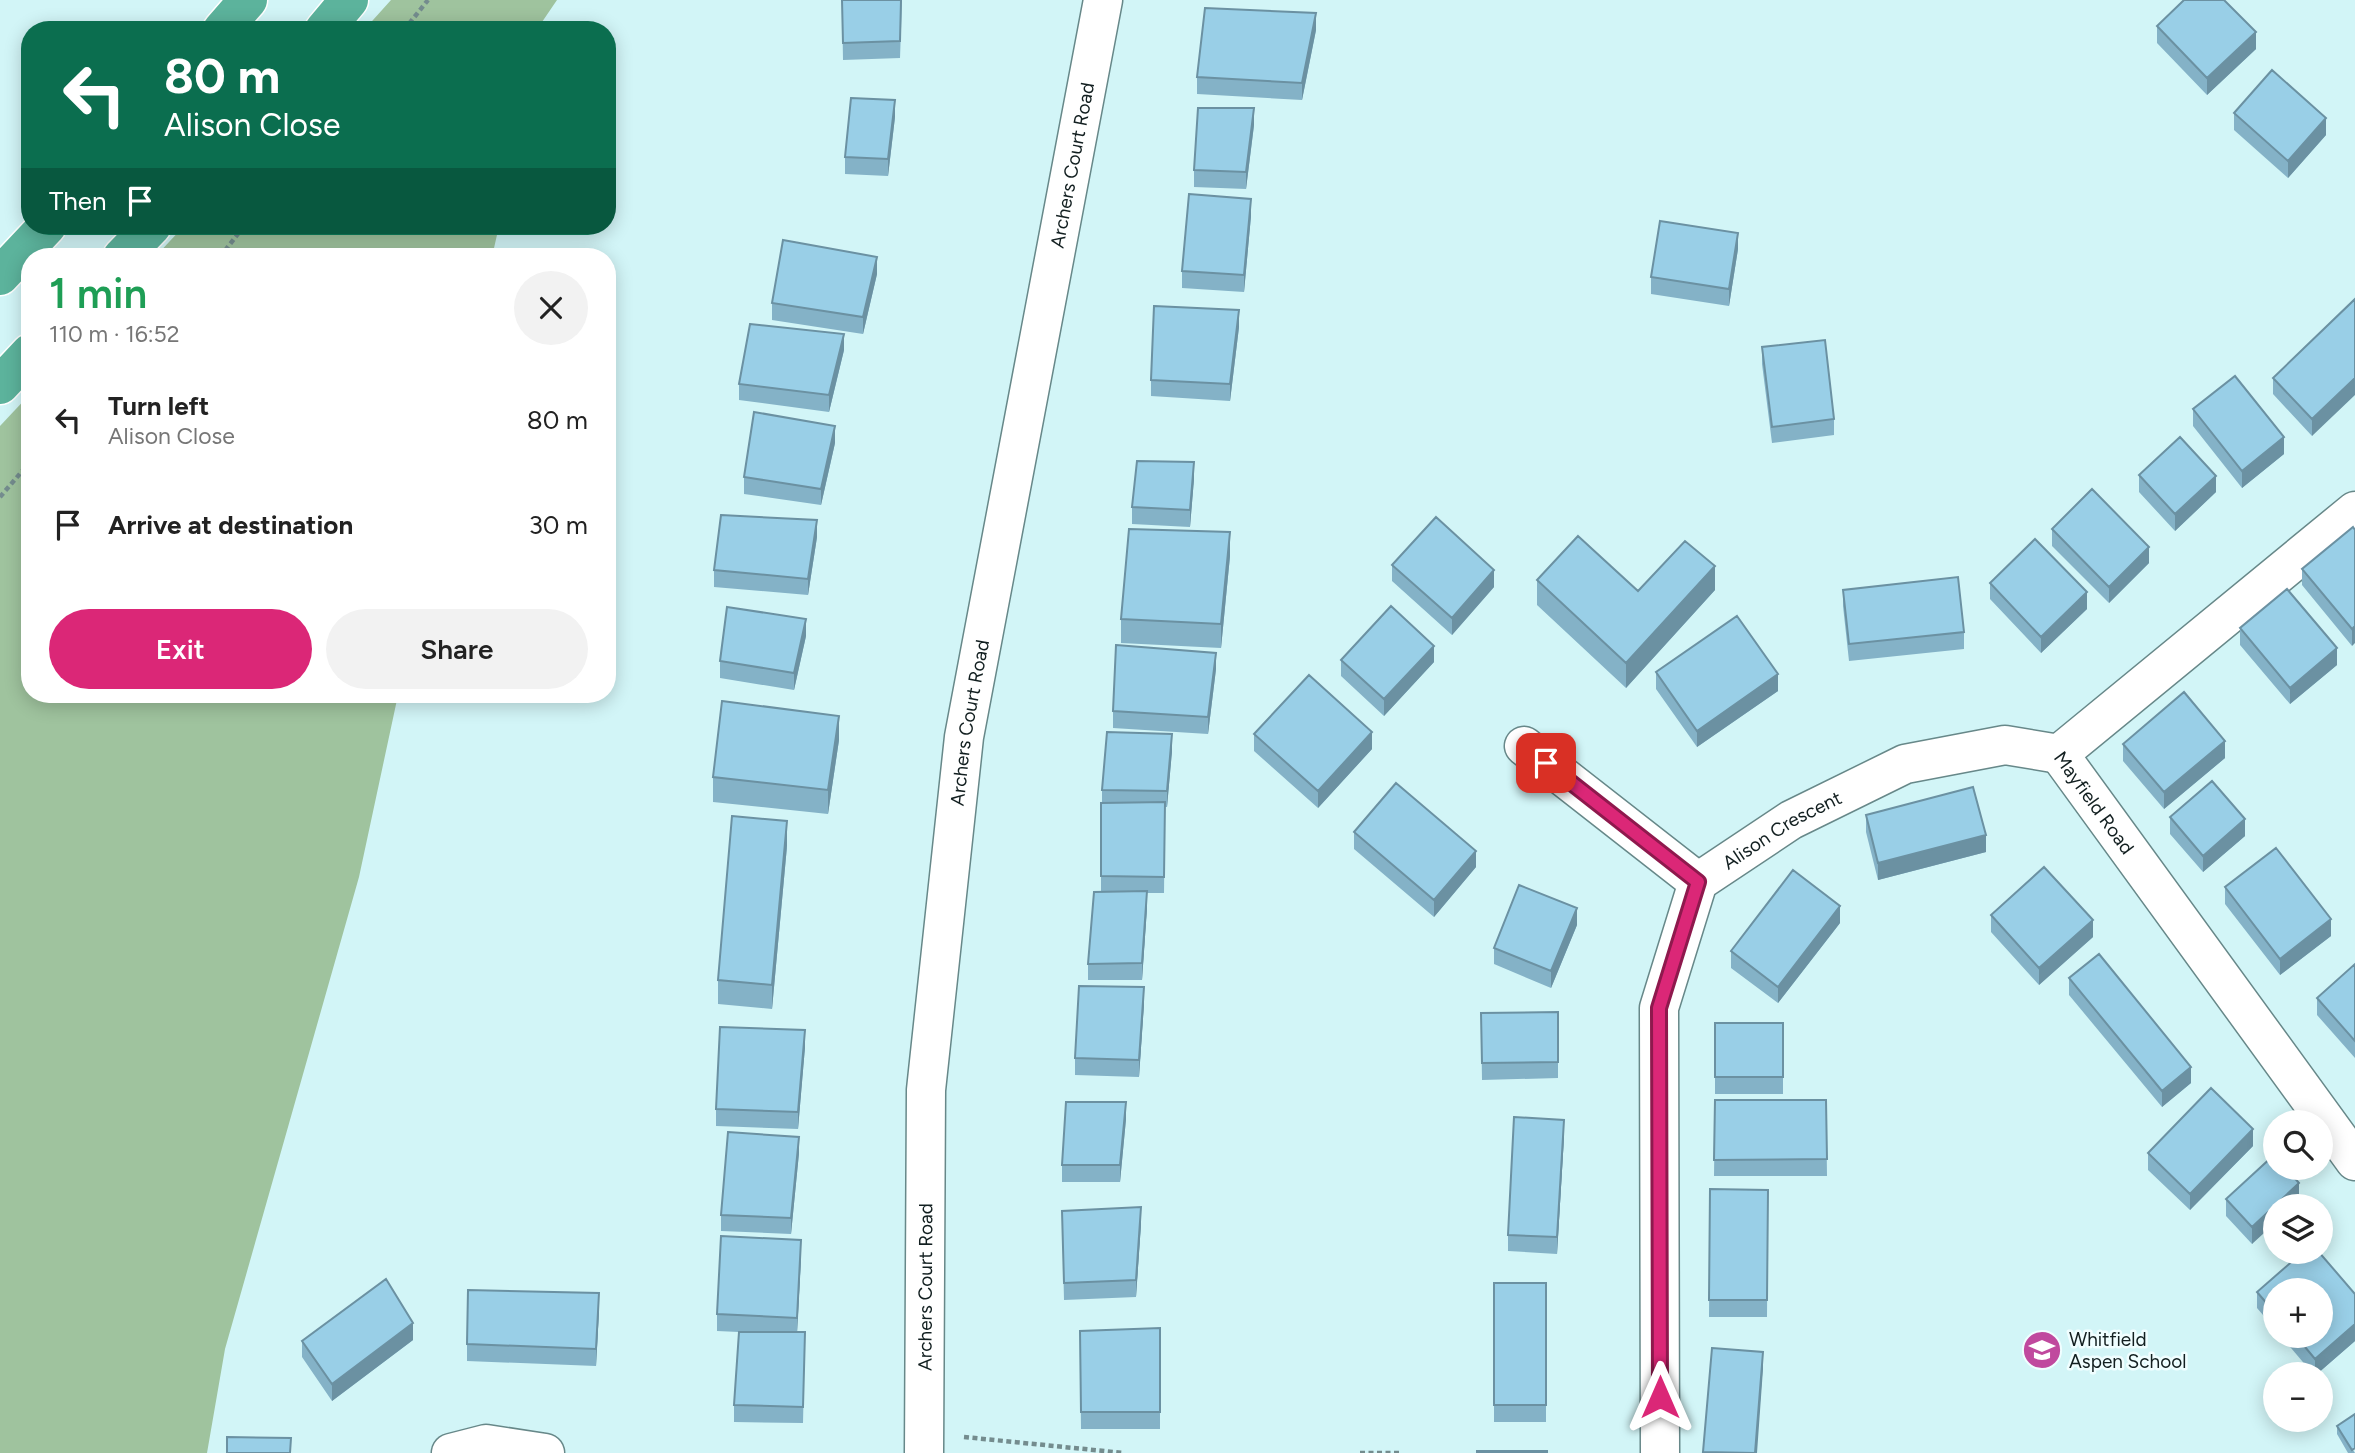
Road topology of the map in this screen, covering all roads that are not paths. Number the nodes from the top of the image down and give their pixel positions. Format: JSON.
{"nodes":[{"id":1,"x":248,"y":0,"type":"edge"},
{"id":2,"x":349,"y":0,"type":"edge"},
{"id":3,"x":1102,"y":0,"type":"edge"},
{"id":4,"x":230,"y":21,"type":"edge"},
{"id":5,"x":332,"y":21,"type":"edge"},
{"id":6,"x":39,"y":235,"type":"edge"},
{"id":7,"x":143,"y":235,"type":"edge"},
{"id":8,"x":26,"y":248,"type":"edge"},
{"id":9,"x":131,"y":248,"type":"edge"},
{"id":10,"x":21,"y":254,"type":"edge"},
{"id":11,"x":0,"y":276,"type":"edge"},
{"id":12,"x":21,"y":363,"type":"edge"},
{"id":13,"x":0,"y":385,"type":"edge"},
{"id":14,"x":2355,"y":511,"type":"edge"},
{"id":15,"x":1524,"y":746,"type":"dead end"},
{"id":16,"x":2059,"y":754,"type":"junction"},
{"id":17,"x":1698,"y":882,"type":"junction"},
{"id":18,"x":2355,"y":1161,"type":"edge"},
{"id":19,"x":924,"y":1443,"type":"edge"},
{"id":20,"x":451,"y":1453,"type":"edge"},
{"id":21,"x":545,"y":1453,"type":"edge"},
{"id":22,"x":1660,"y":1453,"type":"edge"}],
"edges":[{"from":1,"to":4,"type":"highway"},
{"from":2,"to":5,"type":"highway"},
{"from":3,"to":19,"type":"street","name":"Archers Court Road"},
{"from":6,"to":8,"type":"highway"},
{"from":7,"to":9,"type":"highway"},
{"from":10,"to":11,"type":"highway"},
{"from":12,"to":13,"type":"highway"},
{"from":14,"to":16,"type":"street","name":"Mayfield Road"},
{"from":15,"to":17,"type":"street"},
{"from":16,"to":17,"type":"street","name":"Alison Crescent"},
{"from":16,"to":18,"type":"street","name":"Mayfield Road"},
{"from":17,"to":22,"type":"street"},
{"from":20,"to":21,"type":"street"}]}
